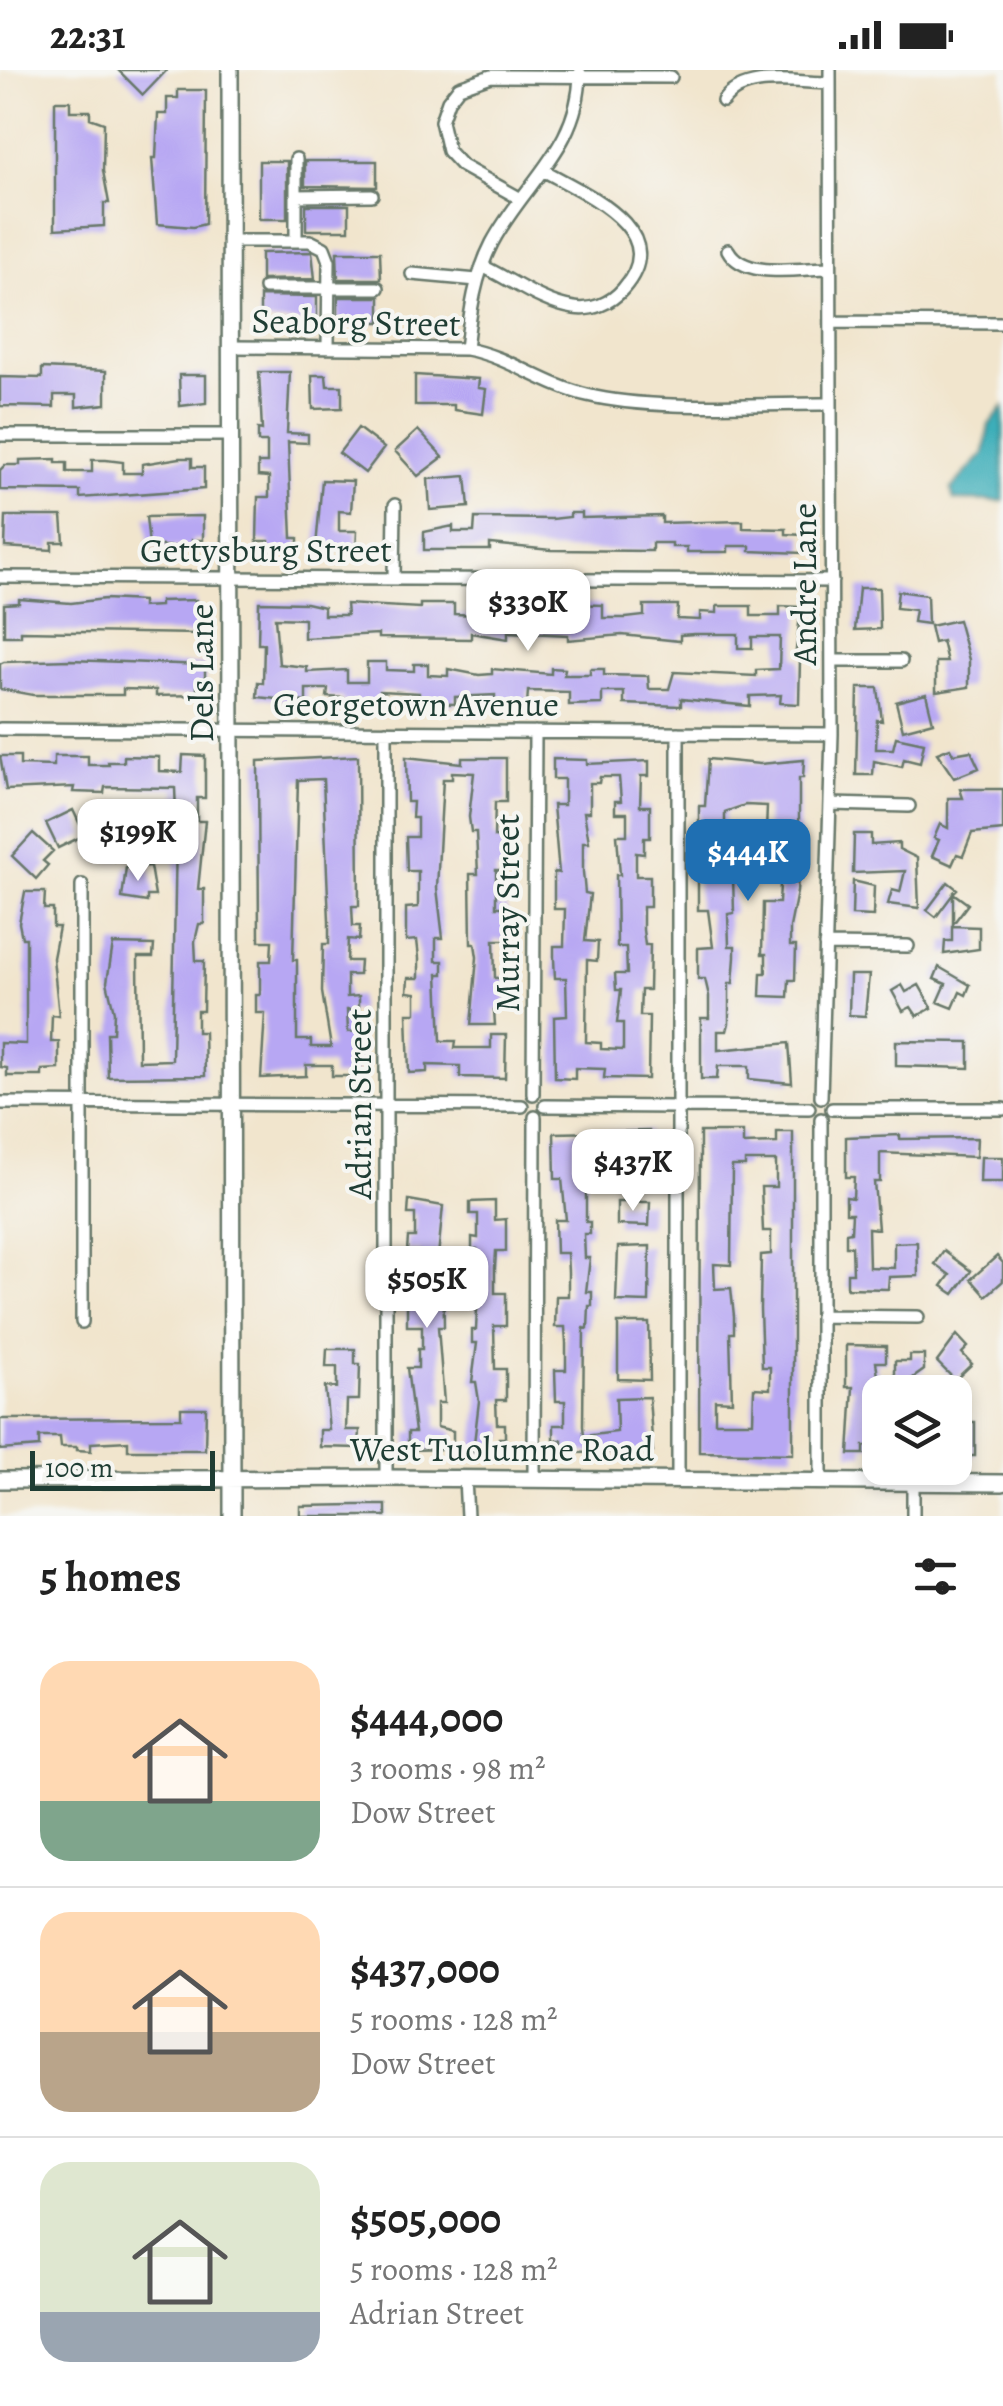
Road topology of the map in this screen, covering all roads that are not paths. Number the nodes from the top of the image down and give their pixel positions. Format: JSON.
{"nodes":[{"id":1,"x":230,"y":70,"type":"edge"},
{"id":2,"x":580,"y":73,"type":"edge"},
{"id":3,"x":830,"y":76,"type":"edge"},
{"id":4,"x":672,"y":77,"type":"dead end"},
{"id":5,"x":723,"y":101,"type":"dead end"},
{"id":6,"x":296,"y":159,"type":"dead end"},
{"id":7,"x":543,"y":170,"type":"junction"},
{"id":8,"x":296,"y":196,"type":"junction"},
{"id":9,"x":372,"y":196,"type":"dead end"},
{"id":10,"x":522,"y":199,"type":"junction"},
{"id":11,"x":230,"y":242,"type":"junction"},
{"id":12,"x":296,"y":242,"type":"junction"},
{"id":13,"x":728,"y":250,"type":"dead end"},
{"id":14,"x":482,"y":266,"type":"junction"},
{"id":15,"x":830,"y":268,"type":"junction"},
{"id":16,"x":412,"y":274,"type":"dead end"},
{"id":17,"x":477,"y":280,"type":"junction"},
{"id":18,"x":265,"y":288,"type":"dead end"},
{"id":19,"x":329,"y":288,"type":"junction"},
{"id":20,"x":378,"y":288,"type":"dead end"},
{"id":21,"x":831,"y":322,"type":"junction"},
{"id":22,"x":1003,"y":323,"type":"edge"},
{"id":23,"x":231,"y":348,"type":"junction"},
{"id":24,"x":328,"y":348,"type":"junction"},
{"id":25,"x":466,"y":348,"type":"junction"},
{"id":26,"x":831,"y":404,"type":"junction"},
{"id":27,"x":231,"y":434,"type":"junction"},
{"id":28,"x":0,"y":435,"type":"edge"},
{"id":29,"x":394,"y":505,"type":"dead end"},
{"id":30,"x":231,"y":576,"type":"junction"},
{"id":31,"x":0,"y":577,"type":"edge"},
{"id":32,"x":394,"y":578,"type":"junction"},
{"id":33,"x":832,"y":580,"type":"junction"},
{"id":34,"x":832,"y":661,"type":"junction"},
{"id":35,"x":901,"y":661,"type":"dead end"},
{"id":36,"x":0,"y":729,"type":"edge"},
{"id":37,"x":231,"y":730,"type":"junction"},
{"id":38,"x":386,"y":731,"type":"junction"},
{"id":39,"x":535,"y":732,"type":"junction"},
{"id":40,"x":678,"y":733,"type":"junction"},
{"id":41,"x":832,"y":734,"type":"junction"},
{"id":42,"x":830,"y":804,"type":"junction"},
{"id":43,"x":910,"y":806,"type":"dead end"},
{"id":44,"x":82,"y":886,"type":"dead end"},
{"id":45,"x":826,"y":945,"type":"junction"},
{"id":46,"x":908,"y":946,"type":"dead end"},
{"id":47,"x":534,"y":1094,"type":"junction"},
{"id":48,"x":821,"y":1097,"type":"junction"},
{"id":49,"x":0,"y":1104,"type":"edge"},
{"id":50,"x":82,"y":1104,"type":"junction"},
{"id":51,"x":232,"y":1104,"type":"junction"},
{"id":52,"x":386,"y":1104,"type":"junction"},
{"id":53,"x":522,"y":1106,"type":"junction"},
{"id":54,"x":545,"y":1106,"type":"junction"},
{"id":55,"x":678,"y":1107,"type":"junction"},
{"id":56,"x":809,"y":1108,"type":"junction"},
{"id":57,"x":832,"y":1109,"type":"junction"},
{"id":58,"x":1003,"y":1109,"type":"edge"},
{"id":59,"x":535,"y":1117,"type":"junction"},
{"id":60,"x":821,"y":1120,"type":"junction"},
{"id":61,"x":821,"y":1316,"type":"junction"},
{"id":62,"x":918,"y":1317,"type":"dead end"},
{"id":63,"x":82,"y":1322,"type":"dead end"},
{"id":64,"x":386,"y":1478,"type":"junction"},
{"id":65,"x":465,"y":1478,"type":"junction"},
{"id":66,"x":232,"y":1479,"type":"junction"},
{"id":67,"x":534,"y":1479,"type":"junction"},
{"id":68,"x":0,"y":1480,"type":"edge"},
{"id":69,"x":678,"y":1481,"type":"junction"},
{"id":70,"x":821,"y":1482,"type":"junction"},
{"id":71,"x":862,"y":1482,"type":"edge"},
{"id":72,"x":972,"y":1483,"type":"edge"},
{"id":73,"x":1003,"y":1483,"type":"edge"},
{"id":74,"x":914,"y":1485,"type":"edge"},
{"id":75,"x":232,"y":1516,"type":"edge"},
{"id":76,"x":466,"y":1516,"type":"edge"},
{"id":77,"x":914,"y":1516,"type":"edge"}],
"edges":[{"from":1,"to":11,"type":"street","name":"Dels Lane"},
{"from":2,"to":4,"type":"street"},
{"from":2,"to":7,"type":"street"},
{"from":2,"to":10,"type":"street"},
{"from":3,"to":5,"type":"street"},
{"from":3,"to":15,"type":"street","name":"Andre Lane"},
{"from":6,"to":8,"type":"street"},
{"from":7,"to":10,"type":"street"},
{"from":7,"to":14,"type":"street"},
{"from":8,"to":9,"type":"street"},
{"from":8,"to":12,"type":"street"},
{"from":10,"to":14,"type":"street"},
{"from":11,"to":12,"type":"street"},
{"from":11,"to":23,"type":"street","name":"Dels Lane"},
{"from":12,"to":19,"type":"street"},
{"from":13,"to":15,"type":"street"},
{"from":14,"to":17,"type":"street"},
{"from":15,"to":21,"type":"street","name":"Andre Lane"},
{"from":16,"to":17,"type":"street"},
{"from":17,"to":25,"type":"street"},
{"from":18,"to":19,"type":"street"},
{"from":19,"to":20,"type":"street"},
{"from":19,"to":24,"type":"street"},
{"from":21,"to":22,"type":"street"},
{"from":21,"to":26,"type":"street","name":"Andre Lane"},
{"from":23,"to":24,"type":"street","name":"Seaborg Street"},
{"from":23,"to":27,"type":"street","name":"Dels Lane"},
{"from":24,"to":25,"type":"street","name":"Seaborg Street"},
{"from":25,"to":26,"type":"street","name":"Seaborg Street"},
{"from":26,"to":33,"type":"street","name":"Andre Lane"},
{"from":27,"to":28,"type":"street"},
{"from":27,"to":30,"type":"street","name":"Dels Lane"},
{"from":29,"to":32,"type":"street"},
{"from":30,"to":31,"type":"street","name":"Gettysburg Street"},
{"from":30,"to":32,"type":"street","name":"Gettysburg Street"},
{"from":30,"to":37,"type":"street","name":"Dels Lane"},
{"from":32,"to":33,"type":"street","name":"Gettysburg Street"},
{"from":33,"to":34,"type":"street","name":"Andre Lane"},
{"from":34,"to":35,"type":"street"},
{"from":34,"to":41,"type":"street","name":"Andre Lane"},
{"from":36,"to":37,"type":"street","name":"Georgetown Avenue"},
{"from":37,"to":38,"type":"street","name":"Georgetown Avenue"},
{"from":37,"to":51,"type":"street","name":"Dels Lane"},
{"from":38,"to":39,"type":"street","name":"Georgetown Avenue"},
{"from":38,"to":52,"type":"street","name":"Adrian Street"},
{"from":39,"to":40,"type":"street","name":"Georgetown Avenue"},
{"from":39,"to":47,"type":"street","name":"Murray Street"},
{"from":40,"to":41,"type":"street","name":"Georgetown Avenue"},
{"from":40,"to":55,"type":"street"},
{"from":41,"to":42,"type":"street","name":"Andre Lane"},
{"from":42,"to":43,"type":"street"},
{"from":42,"to":45,"type":"street","name":"Andre Lane"},
{"from":44,"to":50,"type":"street"},
{"from":45,"to":46,"type":"street"},
{"from":45,"to":48,"type":"street","name":"Andre Lane"},
{"from":47,"to":53,"type":"street"},
{"from":47,"to":54,"type":"street"},
{"from":48,"to":56,"type":"street"},
{"from":48,"to":57,"type":"street"},
{"from":49,"to":50,"type":"street"},
{"from":50,"to":51,"type":"street"},
{"from":50,"to":63,"type":"street"},
{"from":51,"to":52,"type":"street"},
{"from":51,"to":66,"type":"street","name":"Dels Lane"},
{"from":52,"to":53,"type":"street"},
{"from":52,"to":64,"type":"street","name":"Adrian Street"},
{"from":53,"to":59,"type":"street"},
{"from":54,"to":55,"type":"street"},
{"from":54,"to":59,"type":"street"},
{"from":55,"to":56,"type":"street"},
{"from":55,"to":69,"type":"street"},
{"from":56,"to":60,"type":"street"},
{"from":57,"to":58,"type":"street"},
{"from":57,"to":60,"type":"street"},
{"from":59,"to":67,"type":"street"},
{"from":60,"to":61,"type":"street"},
{"from":61,"to":62,"type":"street"},
{"from":61,"to":70,"type":"street"},
{"from":64,"to":65,"type":"street","name":"West Tuolumne Road"},
{"from":64,"to":66,"type":"street","name":"West Tuolumne Road"},
{"from":65,"to":67,"type":"street","name":"West Tuolumne Road"},
{"from":65,"to":76,"type":"street"},
{"from":66,"to":68,"type":"street","name":"West Tuolumne Road"},
{"from":66,"to":75,"type":"street","name":"Dels Lane"},
{"from":67,"to":69,"type":"street","name":"West Tuolumne Road"},
{"from":69,"to":70,"type":"street","name":"West Tuolumne Road"},
{"from":70,"to":71,"type":"street","name":"West Tuolumne Road"},
{"from":72,"to":73,"type":"street","name":"West Tuolumne Road"},
{"from":74,"to":77,"type":"street"}]}
